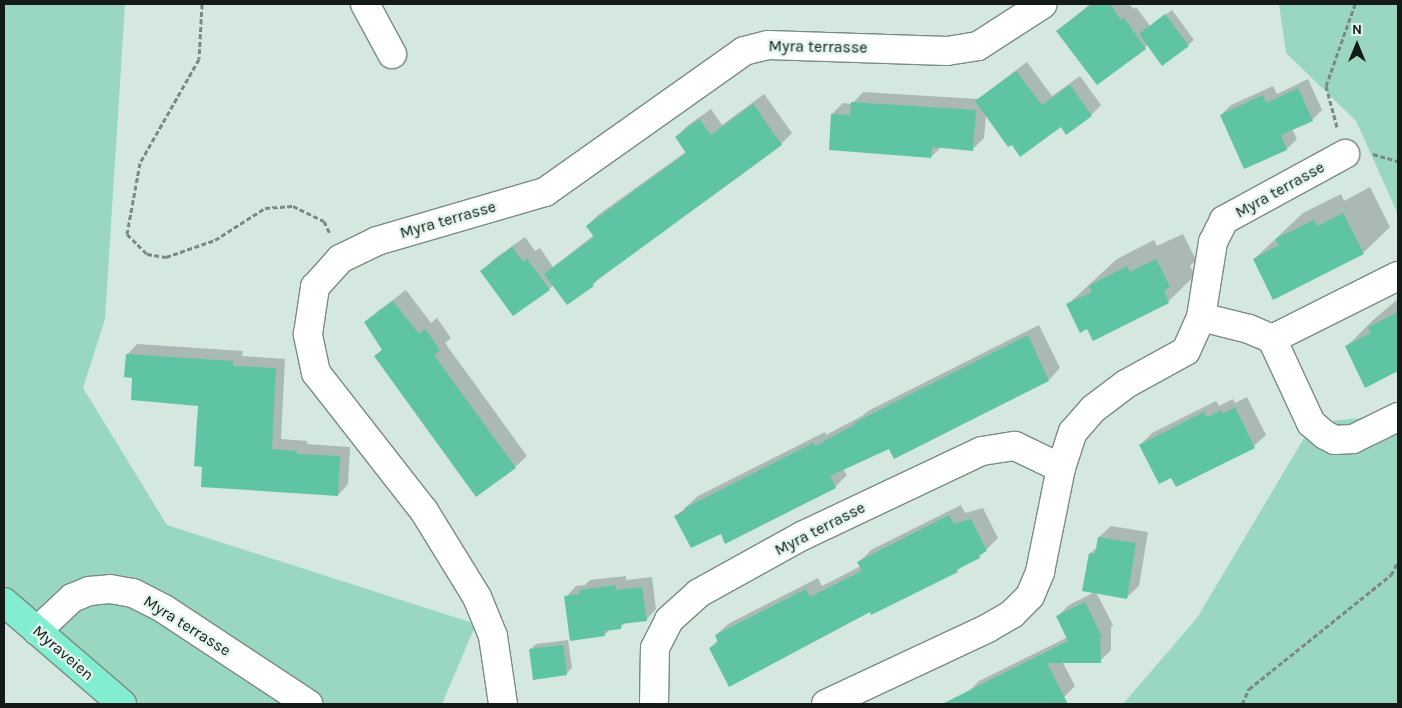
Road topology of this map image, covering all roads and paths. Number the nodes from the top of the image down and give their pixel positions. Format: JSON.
{"nodes":[{"id":1,"x":202,"y":4,"type":"edge"},
{"id":2,"x":365,"y":4,"type":"edge"},
{"id":3,"x":1043,"y":4,"type":"edge"},
{"id":4,"x":1355,"y":4,"type":"edge"},
{"id":5,"x":1013,"y":12,"type":"edge"},
{"id":6,"x":392,"y":54,"type":"dead end"},
{"id":7,"x":1345,"y":154,"type":"joint"},
{"id":8,"x":340,"y":259,"type":"junction"},
{"id":9,"x":1398,"y":276,"type":"edge"},
{"id":10,"x":1201,"y":317,"type":"junction"},
{"id":11,"x":1272,"y":339,"type":"junction"},
{"id":12,"x":1398,"y":417,"type":"edge"},
{"id":13,"x":1061,"y":468,"type":"junction"},
{"id":14,"x":1398,"y":562,"type":"edge"},
{"id":15,"x":4,"y":602,"type":"edge"},
{"id":16,"x":37,"y":631,"type":"junction"},
{"id":17,"x":122,"y":704,"type":"edge"},
{"id":18,"x":308,"y":704,"type":"edge"},
{"id":19,"x":503,"y":704,"type":"edge"},
{"id":20,"x":654,"y":704,"type":"edge"},
{"id":21,"x":826,"y":704,"type":"edge"},
{"id":22,"x":1242,"y":704,"type":"edge"}],
"edges":[{"from":1,"to":8,"type":"path"},
{"from":2,"to":6,"type":"street"},
{"from":3,"to":5,"type":"street","name":"Myra terrasse"},
{"from":4,"to":7,"type":"path"},
{"from":5,"to":8,"type":"street","name":"Myra terrasse"},
{"from":7,"to":10,"type":"street","name":"Myra terrasse"},
{"from":8,"to":19,"type":"street","name":"Myra terrasse"},
{"from":9,"to":11,"type":"street"},
{"from":10,"to":11,"type":"street"},
{"from":10,"to":13,"type":"street","name":"Myra terrasse"},
{"from":11,"to":12,"type":"street"},
{"from":13,"to":20,"type":"street","name":"Myra terrasse"},
{"from":13,"to":21,"type":"street","name":"Myra terrasse"},
{"from":14,"to":22,"type":"path"},
{"from":15,"to":16,"type":"main road","name":"Myraveien"},
{"from":16,"to":17,"type":"main road","name":"Myraveien"},
{"from":16,"to":18,"type":"street","name":"Myra terrasse"}]}
